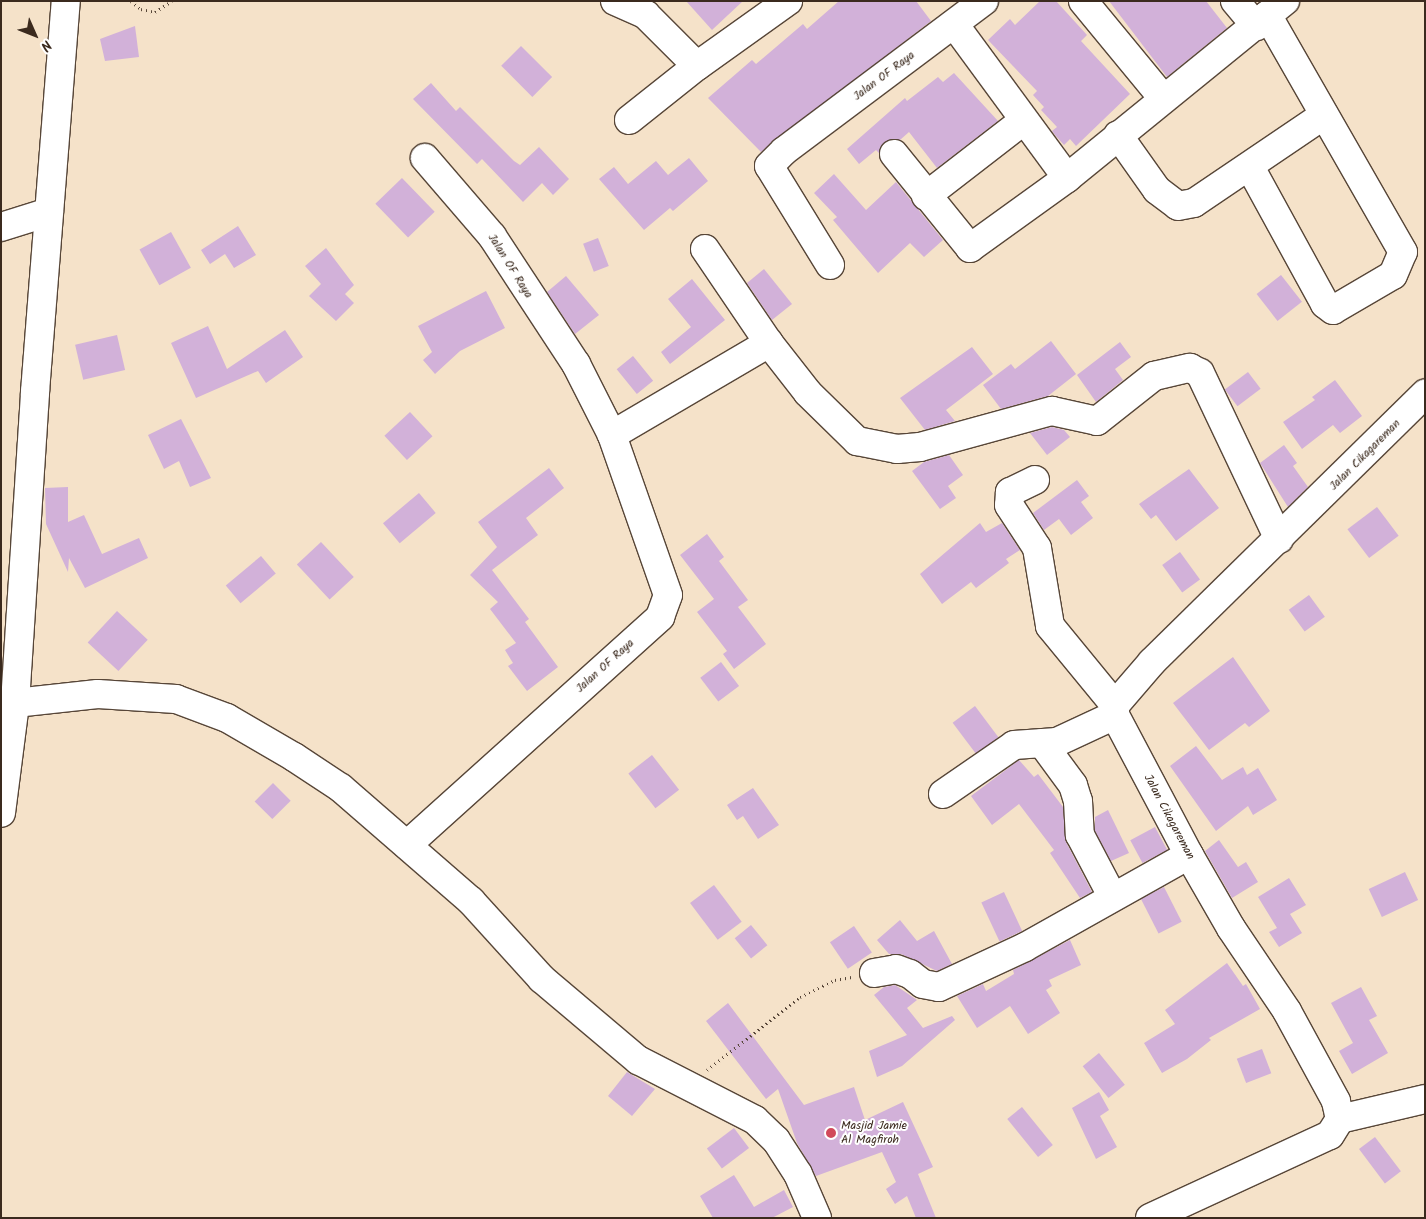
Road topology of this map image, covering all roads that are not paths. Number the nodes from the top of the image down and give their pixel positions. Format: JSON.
{"nodes":[{"id":1,"x":66,"y":1,"type":"edge"},
{"id":2,"x":615,"y":1,"type":"edge"},
{"id":3,"x":788,"y":1,"type":"edge"},
{"id":4,"x":984,"y":1,"type":"edge"},
{"id":5,"x":1083,"y":1,"type":"edge"},
{"id":6,"x":1235,"y":1,"type":"edge"},
{"id":7,"x":1269,"y":14,"type":"edge"},
{"id":8,"x":954,"y":24,"type":"junction"},
{"id":9,"x":697,"y":66,"type":"junction"},
{"id":10,"x":1163,"y":98,"type":"junction"},
{"id":11,"x":1324,"y":115,"type":"junction"},
{"id":12,"x":629,"y":120,"type":"dead end"},
{"id":13,"x":1023,"y":121,"type":"junction"},
{"id":14,"x":1118,"y":135,"type":"junction"},
{"id":15,"x":894,"y":154,"type":"dead end"},
{"id":16,"x":425,"y":158,"type":"dead end"},
{"id":17,"x":1250,"y":167,"type":"junction"},
{"id":18,"x":1067,"y":178,"type":"junction"},
{"id":19,"x":926,"y":196,"type":"junction"},
{"id":20,"x":49,"y":212,"type":"junction"},
{"id":21,"x":1,"y":227,"type":"edge"},
{"id":22,"x":705,"y":249,"type":"dead end"},
{"id":23,"x":830,"y":265,"type":"dead end"},
{"id":24,"x":769,"y":343,"type":"junction"},
{"id":25,"x":1425,"y":394,"type":"edge"},
{"id":26,"x":612,"y":435,"type":"junction"},
{"id":27,"x":1035,"y":480,"type":"dead end"},
{"id":28,"x":1279,"y":539,"type":"junction"},
{"id":29,"x":15,"y":703,"type":"junction"},
{"id":30,"x":1115,"y":710,"type":"junction"},
{"id":31,"x":1042,"y":742,"type":"junction"},
{"id":32,"x":943,"y":794,"type":"dead end"},
{"id":33,"x":1,"y":813,"type":"edge"},
{"id":34,"x":407,"y":845,"type":"junction"},
{"id":35,"x":1189,"y":854,"type":"junction"},
{"id":36,"x":1112,"y":896,"type":"junction"},
{"id":37,"x":874,"y":973,"type":"road end"},
{"id":38,"x":1425,"y":1099,"type":"edge"},
{"id":39,"x":1340,"y":1119,"type":"junction"},
{"id":40,"x":817,"y":1218,"type":"edge"},
{"id":41,"x":1150,"y":1218,"type":"edge"}],
"edges":[{"from":1,"to":20,"type":"street"},
{"from":2,"to":9,"type":"street"},
{"from":3,"to":9,"type":"street"},
{"from":4,"to":8,"type":"street","name":"Jalan OF Raya"},
{"from":5,"to":10,"type":"street"},
{"from":6,"to":7,"type":"street"},
{"from":7,"to":10,"type":"street"},
{"from":7,"to":11,"type":"street"},
{"from":8,"to":13,"type":"street"},
{"from":8,"to":23,"type":"street","name":"Jalan OF Raya"},
{"from":9,"to":12,"type":"street"},
{"from":10,"to":14,"type":"street"},
{"from":11,"to":17,"type":"street"},
{"from":11,"to":17,"type":"street"},
{"from":13,"to":18,"type":"street"},
{"from":13,"to":19,"type":"street"},
{"from":14,"to":17,"type":"street"},
{"from":14,"to":18,"type":"street"},
{"from":15,"to":19,"type":"street"},
{"from":16,"to":26,"type":"street","name":"Jalan OF Raya"},
{"from":18,"to":19,"type":"street"},
{"from":20,"to":21,"type":"street"},
{"from":20,"to":29,"type":"street"},
{"from":22,"to":24,"type":"street"},
{"from":24,"to":26,"type":"street"},
{"from":24,"to":28,"type":"street"},
{"from":25,"to":28,"type":"street","name":"Jalan Cikagareman"},
{"from":26,"to":34,"type":"street","name":"Jalan OF Raya"},
{"from":27,"to":30,"type":"street"},
{"from":28,"to":30,"type":"street","name":"Jalan Cikagareman"},
{"from":29,"to":33,"type":"street"},
{"from":29,"to":34,"type":"street"},
{"from":30,"to":31,"type":"street"},
{"from":30,"to":35,"type":"street","name":"Jalan Cikagareman"},
{"from":31,"to":32,"type":"street"},
{"from":31,"to":36,"type":"street"},
{"from":34,"to":40,"type":"street"},
{"from":35,"to":36,"type":"street"},
{"from":35,"to":39,"type":"street","name":"Jalan Cikagareman"},
{"from":36,"to":37,"type":"street"},
{"from":38,"to":39,"type":"street"},
{"from":39,"to":41,"type":"street"}]}
